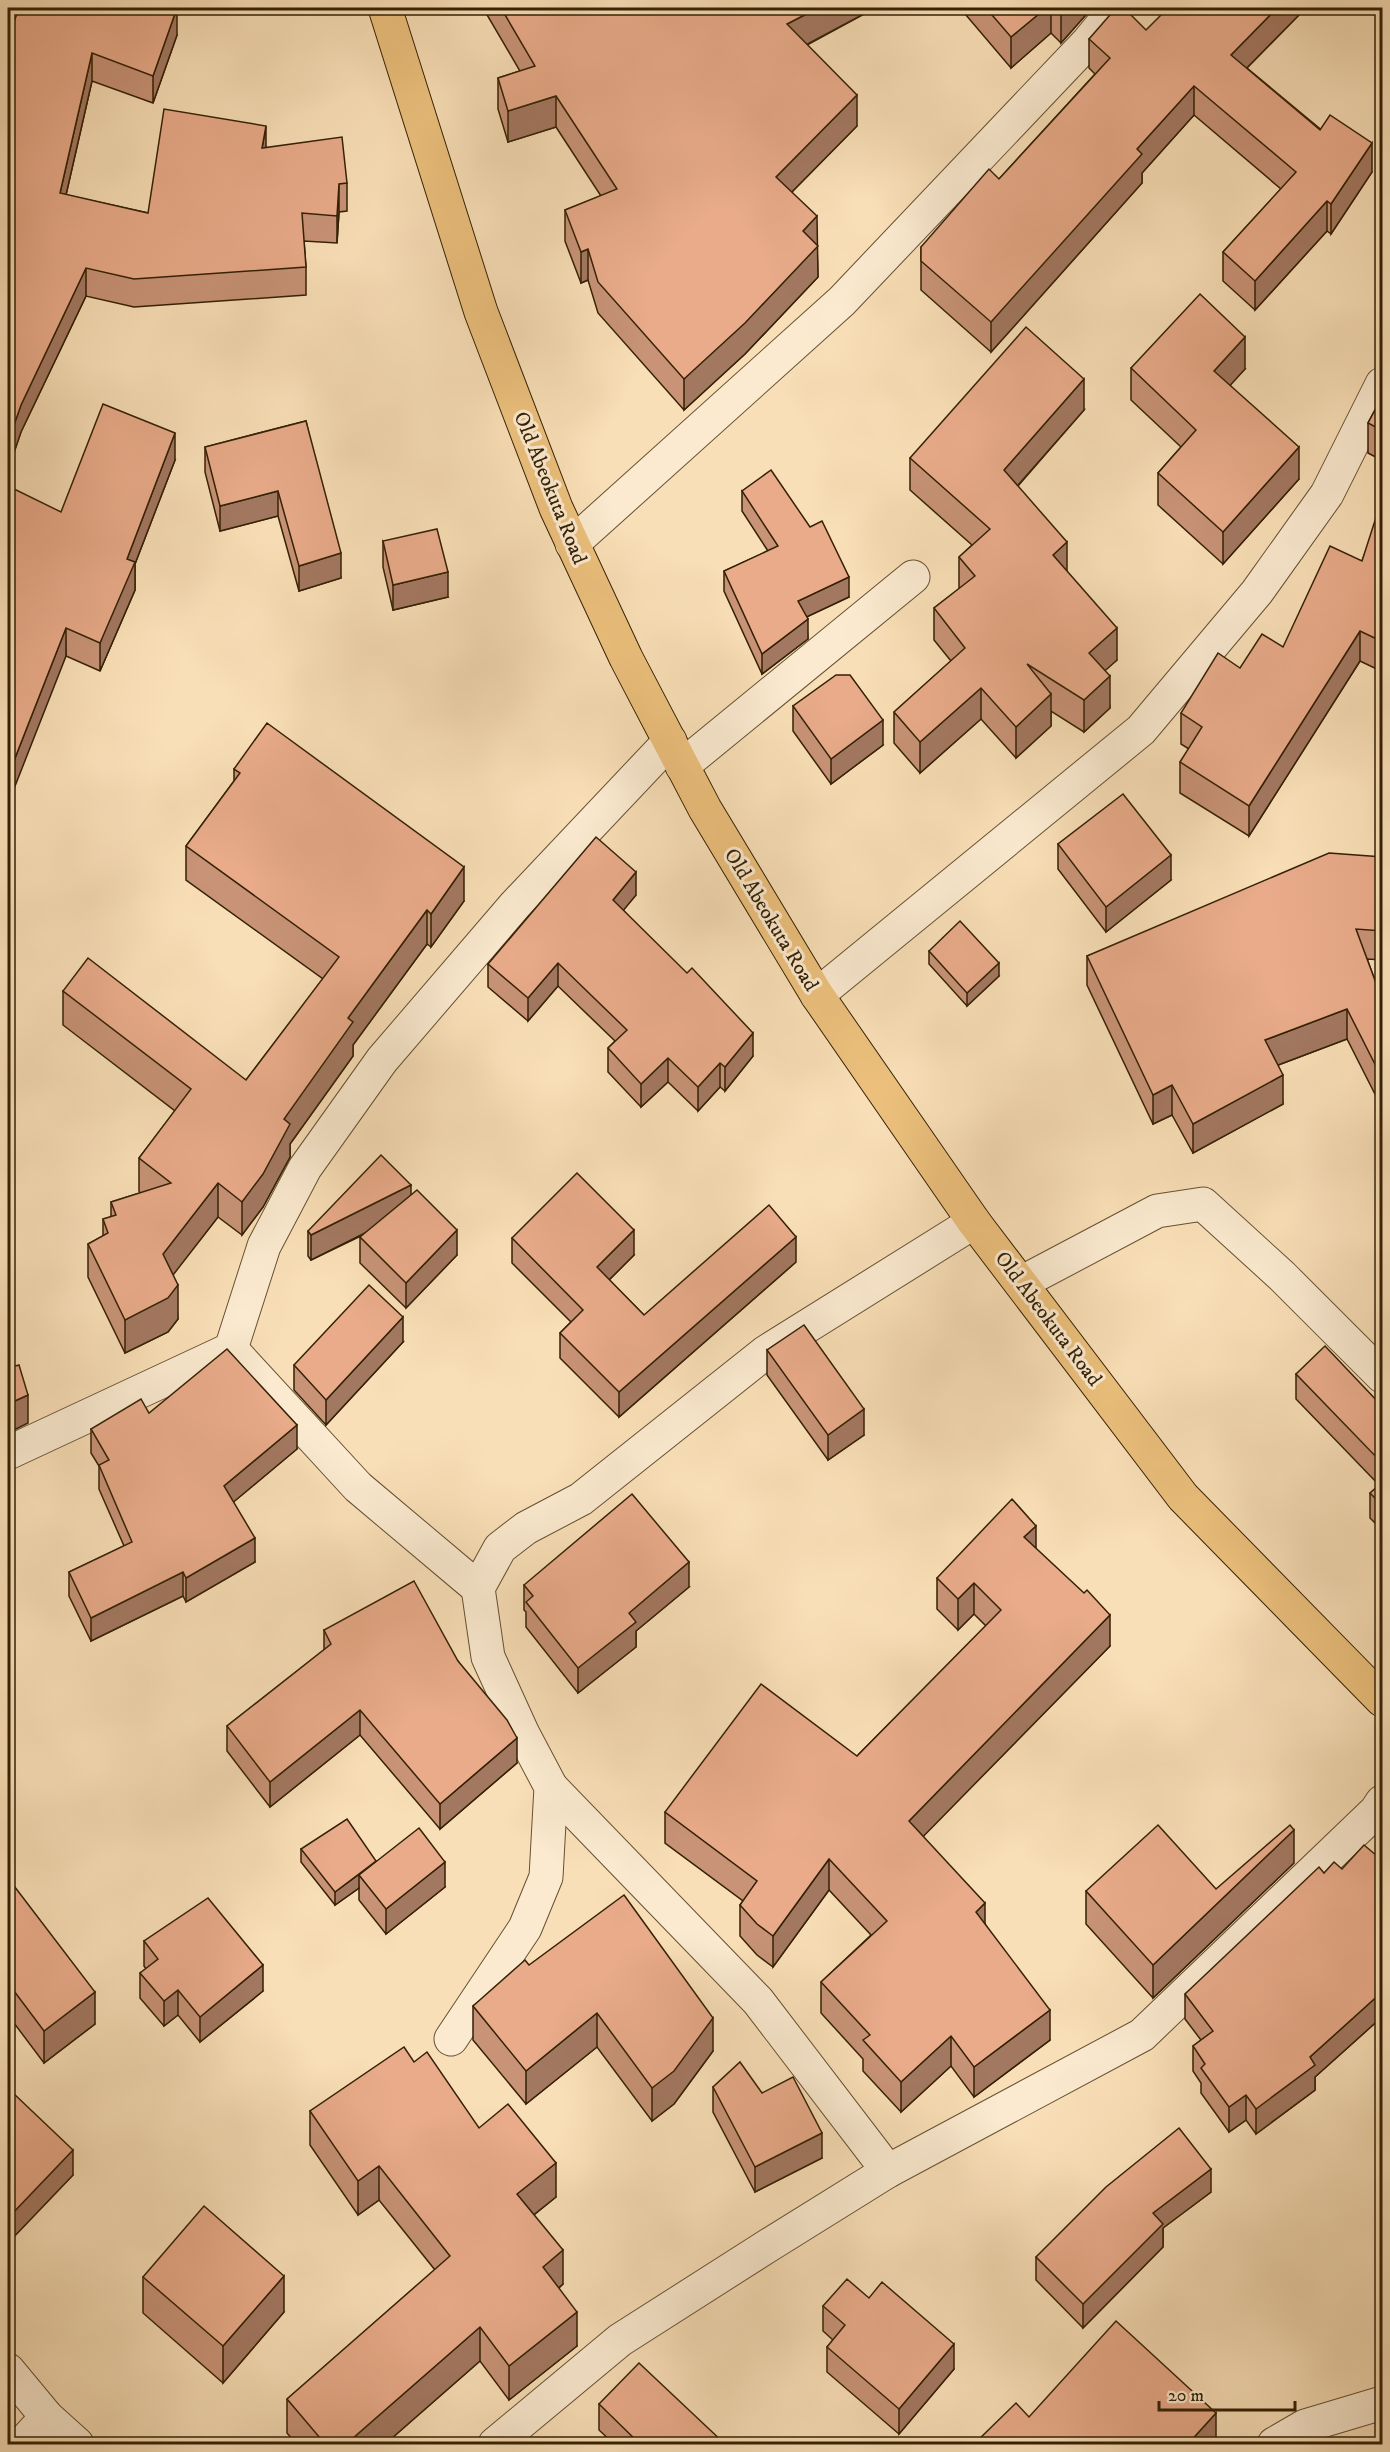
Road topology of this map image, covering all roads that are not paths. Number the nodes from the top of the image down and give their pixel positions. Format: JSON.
{"nodes":[{"id":1,"x":385,"y":8,"type":"edge"},
{"id":2,"x":1116,"y":8,"type":"edge"},
{"id":3,"x":1383,"y":384,"type":"edge"},
{"id":4,"x":572,"y":544,"type":"junction"},
{"id":5,"x":913,"y":577,"type":"dead end"},
{"id":6,"x":676,"y":754,"type":"junction"},
{"id":7,"x":817,"y":995,"type":"junction"},
{"id":8,"x":974,"y":1222,"type":"junction"},
{"id":9,"x":1021,"y":1283,"type":"junction"},
{"id":10,"x":231,"y":1349,"type":"junction"},
{"id":11,"x":1383,"y":1376,"type":"edge"},
{"id":12,"x":8,"y":1453,"type":"edge"},
{"id":13,"x":478,"y":1588,"type":"junction"},
{"id":14,"x":1383,"y":1700,"type":"edge"},
{"id":15,"x":551,"y":1787,"type":"junction"},
{"id":16,"x":1383,"y":1802,"type":"edge"},
{"id":17,"x":451,"y":2039,"type":"dead end"},
{"id":18,"x":888,"y":2170,"type":"junction"},
{"id":19,"x":8,"y":2370,"type":"edge"},
{"id":20,"x":1383,"y":2403,"type":"edge"},
{"id":21,"x":47,"y":2417,"type":"junction"},
{"id":22,"x":21,"y":2445,"type":"edge"},
{"id":23,"x":77,"y":2445,"type":"edge"},
{"id":24,"x":495,"y":2445,"type":"edge"},
{"id":25,"x":1274,"y":2445,"type":"edge"}],
"edges":[{"from":1,"to":4,"type":"highway","name":"Old Abeokuta Road"},
{"from":2,"to":4,"type":"street"},
{"from":3,"to":7,"type":"street"},
{"from":4,"to":6,"type":"highway","name":"Old Abeokuta Road"},
{"from":5,"to":6,"type":"street"},
{"from":6,"to":7,"type":"highway","name":"Old Abeokuta Road"},
{"from":6,"to":10,"type":"street"},
{"from":7,"to":8,"type":"highway","name":"Old Abeokuta Road"},
{"from":8,"to":9,"type":"highway","name":"Old Abeokuta Road"},
{"from":8,"to":13,"type":"street"},
{"from":9,"to":11,"type":"street"},
{"from":9,"to":14,"type":"highway","name":"Old Abeokuta Road"},
{"from":10,"to":12,"type":"street"},
{"from":10,"to":13,"type":"street"},
{"from":13,"to":15,"type":"street"},
{"from":15,"to":17,"type":"street"},
{"from":15,"to":18,"type":"street"},
{"from":16,"to":18,"type":"street"},
{"from":18,"to":24,"type":"street"},
{"from":19,"to":21,"type":"street"},
{"from":20,"to":25,"type":"street"},
{"from":21,"to":22,"type":"street"},
{"from":21,"to":23,"type":"street"}]}
